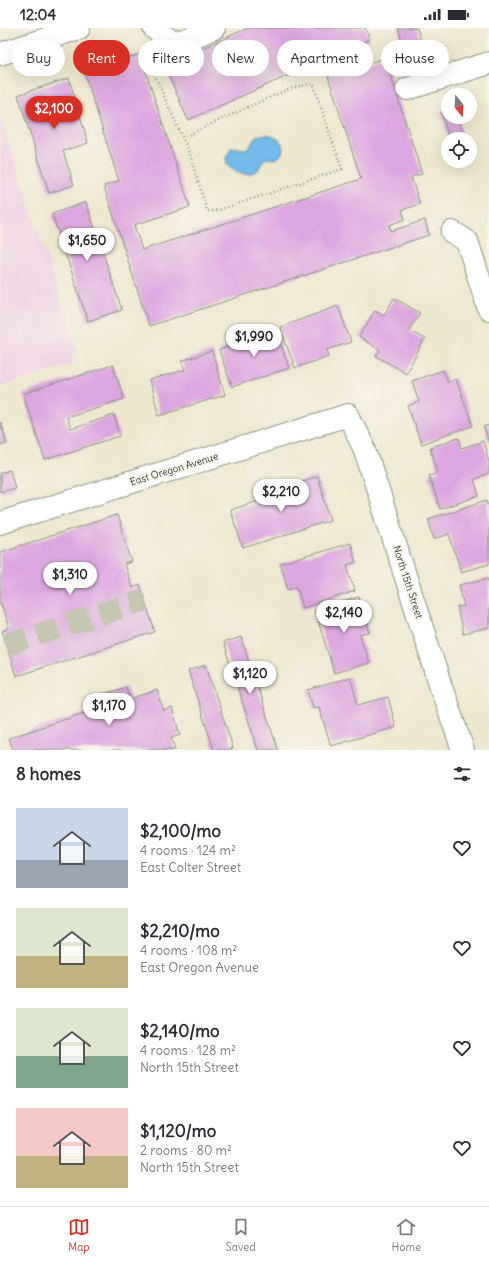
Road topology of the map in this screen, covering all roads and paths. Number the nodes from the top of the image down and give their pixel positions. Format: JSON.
{"nodes":[{"id":1,"x":79,"y":28,"type":"edge"},
{"id":2,"x":214,"y":28,"type":"edge"},
{"id":3,"x":150,"y":36,"type":"edge"},
{"id":4,"x":0,"y":54,"type":"edge"},
{"id":5,"x":489,"y":63,"type":"edge"},
{"id":6,"x":407,"y":89,"type":"dead end"},
{"id":7,"x":183,"y":138,"type":"junction"},
{"id":8,"x":452,"y":232,"type":"dead end"},
{"id":9,"x":489,"y":309,"type":"edge"},
{"id":10,"x":348,"y":415,"type":"joint"},
{"id":11,"x":0,"y":523,"type":"edge"},
{"id":12,"x":463,"y":750,"type":"edge"}],
"edges":[{"from":1,"to":4,"type":"street"},
{"from":2,"to":3,"type":"street"},
{"from":3,"to":7,"type":"path"},
{"from":5,"to":6,"type":"street"},
{"from":7,"to":7,"type":"path"},
{"from":8,"to":9,"type":"street"},
{"from":10,"to":11,"type":"street","name":"East Oregon Avenue"},
{"from":10,"to":12,"type":"street","name":"North 15th Street"}]}
